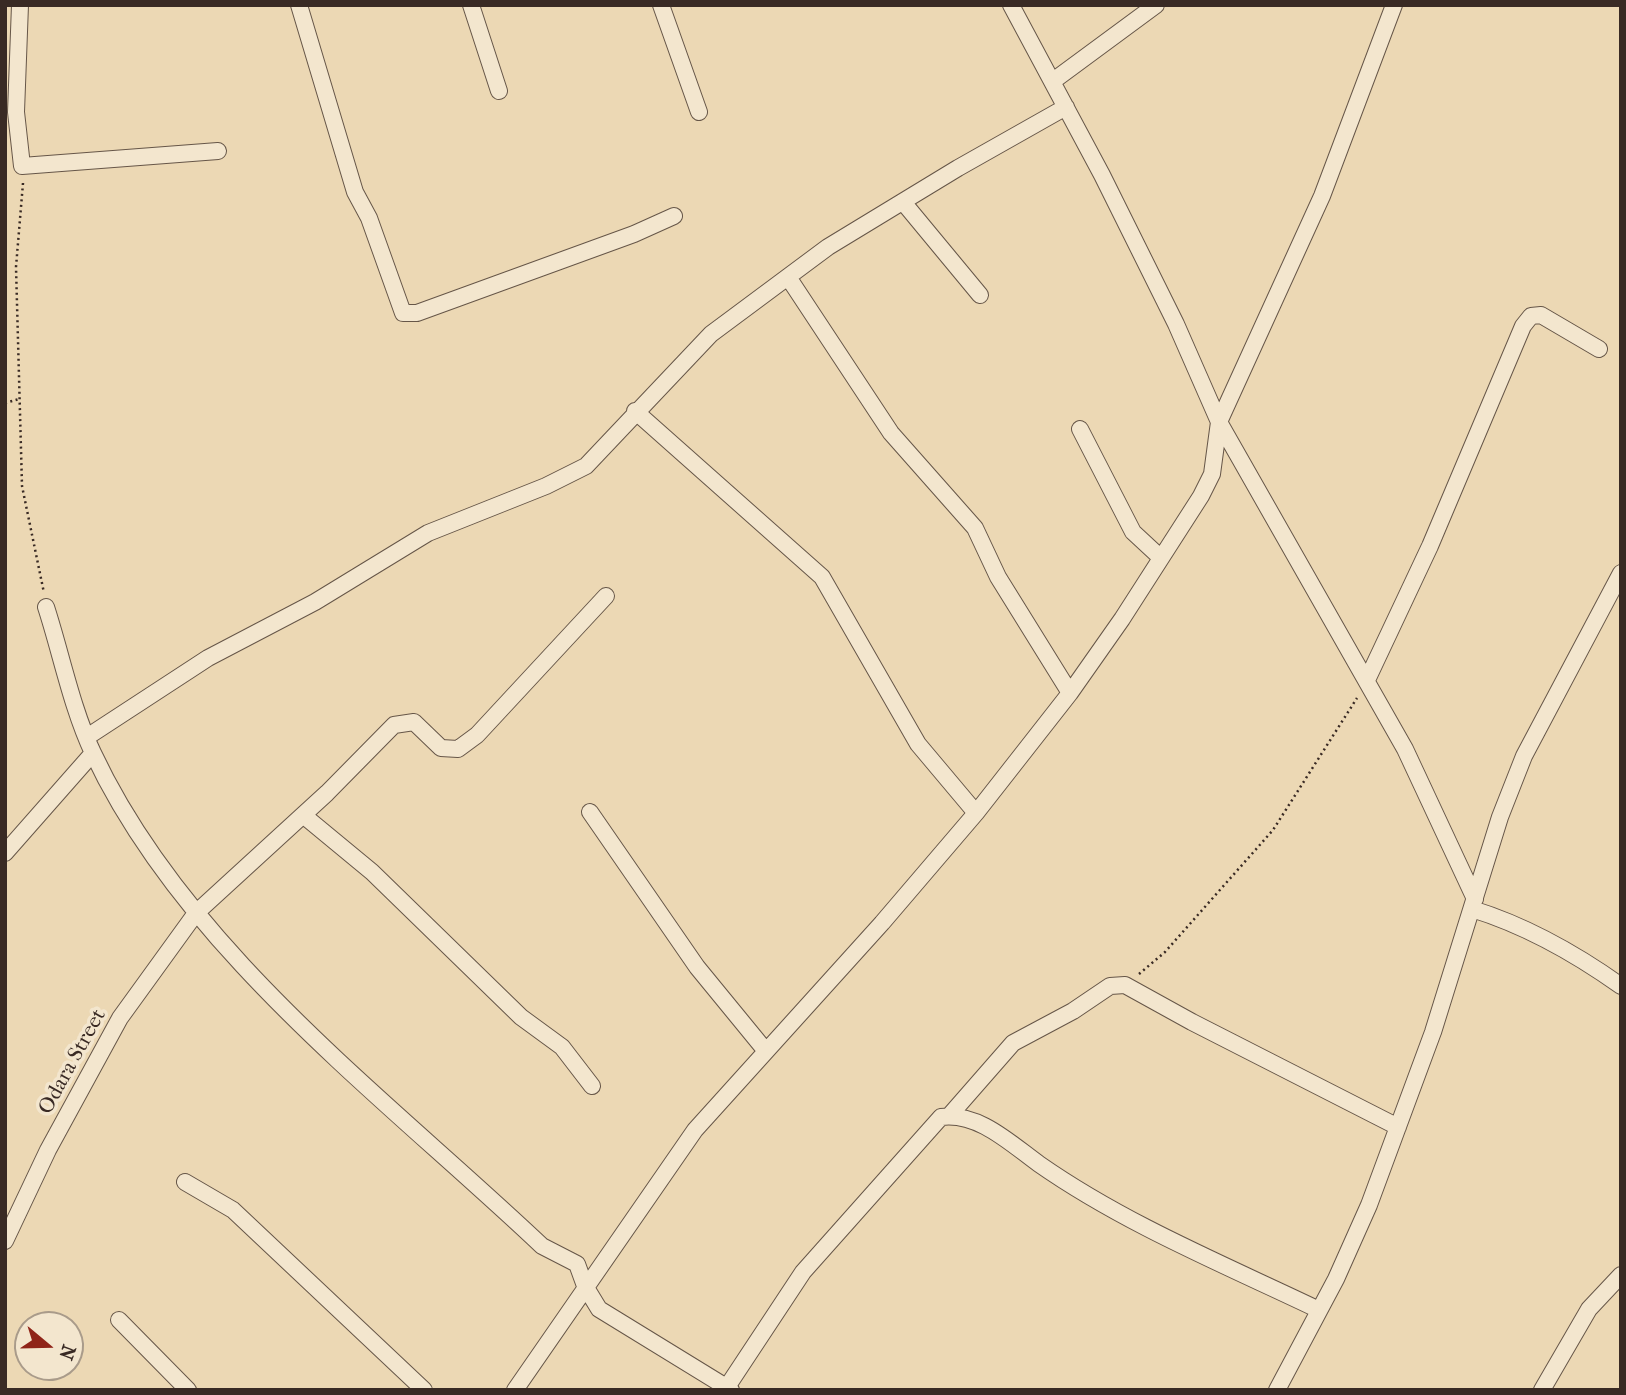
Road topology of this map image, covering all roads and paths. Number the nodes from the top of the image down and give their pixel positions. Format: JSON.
{"nodes":[{"id":1,"x":20,"y":5,"type":"edge"},
{"id":2,"x":299,"y":5,"type":"edge"},
{"id":3,"x":471,"y":5,"type":"edge"},
{"id":4,"x":661,"y":5,"type":"edge"},
{"id":5,"x":1011,"y":5,"type":"edge"},
{"id":6,"x":1156,"y":5,"type":"edge"},
{"id":7,"x":1394,"y":5,"type":"edge"},
{"id":8,"x":1053,"y":80,"type":"junction"},
{"id":9,"x":499,"y":91,"type":"dead end"},
{"id":10,"x":1066,"y":107,"type":"junction"},
{"id":11,"x":699,"y":112,"type":"dead end"},
{"id":12,"x":218,"y":151,"type":"dead end"},
{"id":13,"x":22,"y":166,"type":"junction"},
{"id":14,"x":903,"y":202,"type":"junction"},
{"id":15,"x":674,"y":216,"type":"dead end"},
{"id":16,"x":788,"y":277,"type":"junction"},
{"id":17,"x":980,"y":295,"type":"dead end"},
{"id":18,"x":1599,"y":349,"type":"dead end"},
{"id":19,"x":19,"y":399,"type":"junction"},
{"id":20,"x":5,"y":403,"type":"edge"},
{"id":21,"x":635,"y":411,"type":"junction"},
{"id":22,"x":1219,"y":422,"type":"junction"},
{"id":23,"x":1080,"y":429,"type":"dead end"},
{"id":24,"x":1161,"y":558,"type":"junction"},
{"id":25,"x":1621,"y":572,"type":"edge"},
{"id":26,"x":606,"y":596,"type":"dead end"},
{"id":27,"x":46,"y":607,"type":"joint"},
{"id":28,"x":1367,"y":680,"type":"junction"},
{"id":29,"x":1070,"y":693,"type":"junction"},
{"id":30,"x":87,"y":737,"type":"junction"},
{"id":31,"x":93,"y":752,"type":"junction"},
{"id":32,"x":590,"y":812,"type":"dead end"},
{"id":33,"x":975,"y":813,"type":"junction"},
{"id":34,"x":303,"y":815,"type":"junction"},
{"id":35,"x":5,"y":853,"type":"edge"},
{"id":36,"x":1455,"y":857,"type":"junction"},
{"id":37,"x":1487,"y":859,"type":"junction"},
{"id":38,"x":1473,"y":904,"type":"junction"},
{"id":39,"x":196,"y":913,"type":"junction"},
{"id":40,"x":1125,"y":985,"type":"junction"},
{"id":41,"x":1621,"y":986,"type":"edge"},
{"id":42,"x":765,"y":1050,"type":"junction"},
{"id":43,"x":592,"y":1086,"type":"dead end"},
{"id":44,"x":950,"y":1115,"type":"junction"},
{"id":45,"x":1398,"y":1127,"type":"junction"},
{"id":46,"x":185,"y":1182,"type":"dead end"},
{"id":47,"x":5,"y":1241,"type":"edge"},
{"id":48,"x":1621,"y":1275,"type":"edge"},
{"id":49,"x":585,"y":1286,"type":"junction"},
{"id":50,"x":1319,"y":1310,"type":"junction"},
{"id":51,"x":119,"y":1320,"type":"dead end"},
{"id":52,"x":728,"y":1389,"type":"edge"},
{"id":53,"x":188,"y":1390,"type":"edge"},
{"id":54,"x":424,"y":1390,"type":"edge"},
{"id":55,"x":515,"y":1390,"type":"edge"},
{"id":56,"x":1277,"y":1390,"type":"edge"},
{"id":57,"x":1542,"y":1390,"type":"edge"}],
"edges":[{"from":1,"to":13,"type":"street"},
{"from":2,"to":15,"type":"street"},
{"from":3,"to":9,"type":"street"},
{"from":4,"to":11,"type":"street"},
{"from":5,"to":8,"type":"street"},
{"from":6,"to":8,"type":"street"},
{"from":7,"to":22,"type":"street"},
{"from":8,"to":10,"type":"street"},
{"from":10,"to":14,"type":"street"},
{"from":10,"to":22,"type":"street"},
{"from":12,"to":13,"type":"street"},
{"from":13,"to":19,"type":"path"},
{"from":14,"to":16,"type":"street"},
{"from":14,"to":17,"type":"street"},
{"from":16,"to":21,"type":"street"},
{"from":16,"to":29,"type":"street"},
{"from":18,"to":28,"type":"street"},
{"from":19,"to":20,"type":"path"},
{"from":19,"to":27,"type":"path"},
{"from":21,"to":30,"type":"street"},
{"from":21,"to":33,"type":"street"},
{"from":22,"to":24,"type":"street"},
{"from":22,"to":28,"type":"street"},
{"from":23,"to":24,"type":"street"},
{"from":24,"to":29,"type":"street"},
{"from":25,"to":37,"type":"street"},
{"from":26,"to":34,"type":"street","name":"Odara Street"},
{"from":27,"to":30,"type":"street"},
{"from":28,"to":36,"type":"street"},
{"from":28,"to":40,"type":"path"},
{"from":29,"to":33,"type":"street"},
{"from":30,"to":31,"type":"street"},
{"from":31,"to":35,"type":"street"},
{"from":31,"to":39,"type":"street"},
{"from":32,"to":42,"type":"street"},
{"from":33,"to":42,"type":"street"},
{"from":34,"to":39,"type":"street","name":"Odara Street"},
{"from":34,"to":43,"type":"street"},
{"from":36,"to":37,"type":"street"},
{"from":36,"to":38,"type":"street"},
{"from":37,"to":38,"type":"street"},
{"from":38,"to":41,"type":"street"},
{"from":38,"to":45,"type":"street"},
{"from":39,"to":47,"type":"street","name":"Odara Street"},
{"from":39,"to":49,"type":"street"},
{"from":40,"to":44,"type":"street"},
{"from":40,"to":45,"type":"street"},
{"from":42,"to":49,"type":"street"},
{"from":44,"to":50,"type":"street"},
{"from":44,"to":52,"type":"street"},
{"from":45,"to":50,"type":"street"},
{"from":46,"to":54,"type":"street"},
{"from":48,"to":57,"type":"street"},
{"from":49,"to":52,"type":"street"},
{"from":49,"to":55,"type":"street"},
{"from":50,"to":56,"type":"street"},
{"from":51,"to":53,"type":"street"}]}
